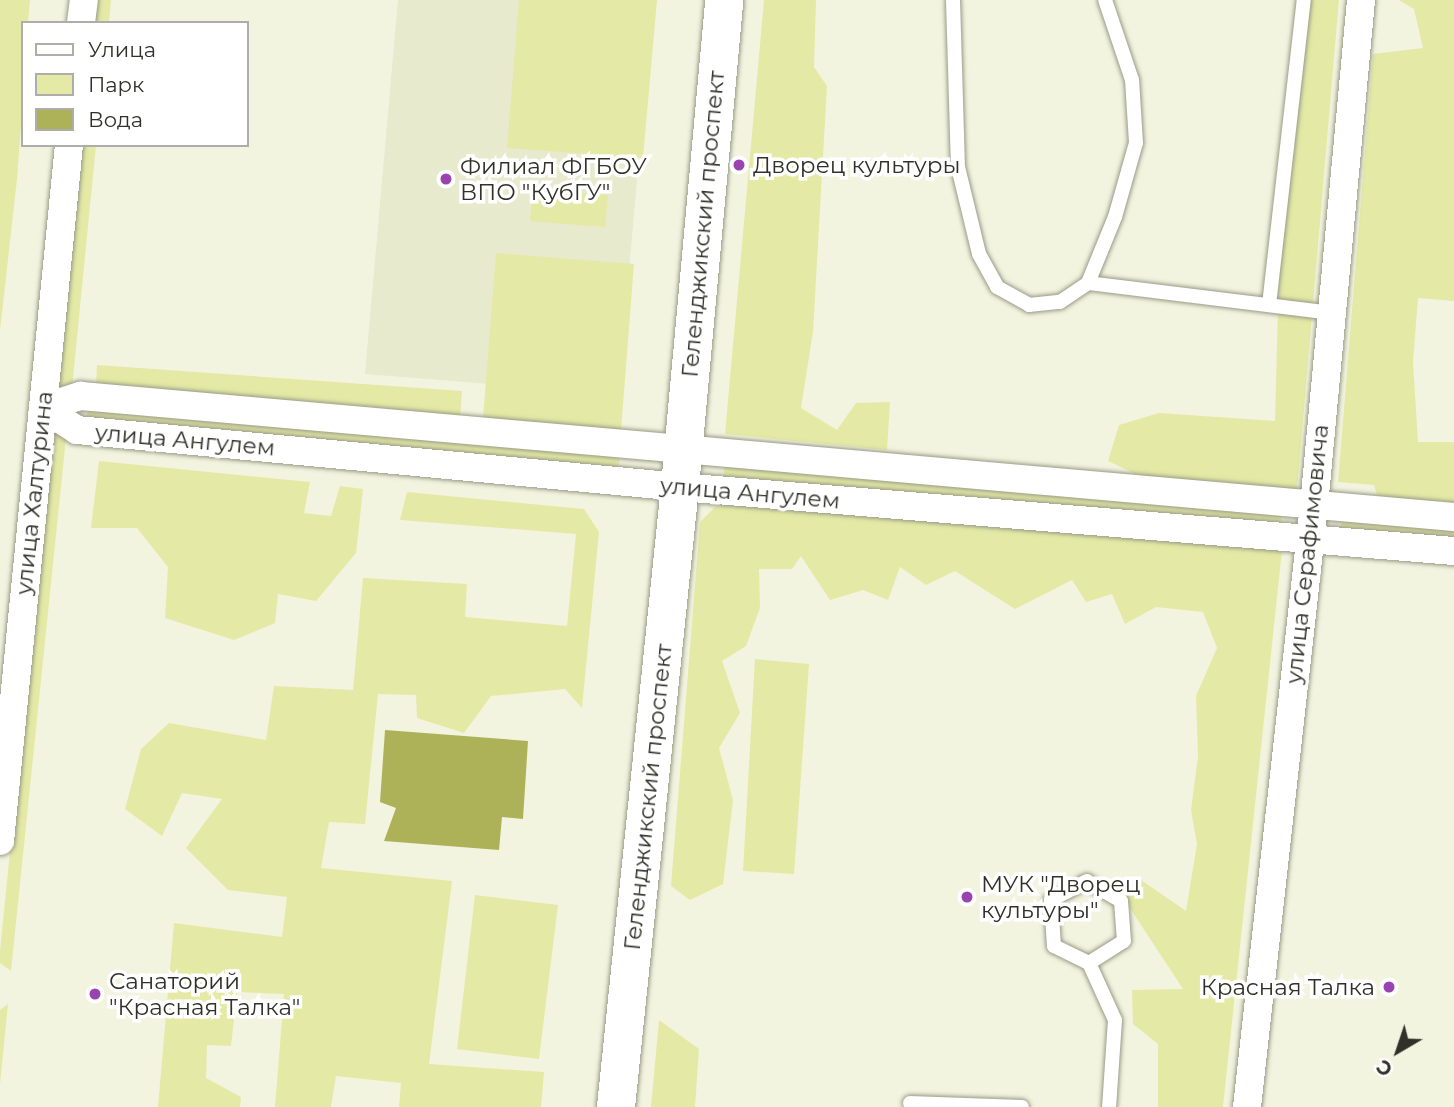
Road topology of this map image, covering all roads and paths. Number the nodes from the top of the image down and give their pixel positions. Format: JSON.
{"nodes":[{"id":1,"x":84,"y":0,"type":"edge"},
{"id":2,"x":724,"y":0,"type":"edge"},
{"id":3,"x":953,"y":0,"type":"edge"},
{"id":4,"x":1105,"y":0,"type":"edge"},
{"id":5,"x":1304,"y":0,"type":"edge"},
{"id":6,"x":1361,"y":0,"type":"edge"},
{"id":7,"x":81,"y":21,"type":"edge"},
{"id":8,"x":69,"y":147,"type":"edge"},
{"id":9,"x":1088,"y":283,"type":"junction"},
{"id":10,"x":1269,"y":305,"type":"junction"},
{"id":11,"x":1331,"y":313,"type":"junction"},
{"id":12,"x":43,"y":408,"type":"junction"},
{"id":13,"x":682,"y":449,"type":"junction"},
{"id":14,"x":680,"y":487,"type":"junction"},
{"id":15,"x":1314,"y":506,"type":"junction"},
{"id":16,"x":1454,"y":516,"type":"edge"},
{"id":17,"x":1309,"y":539,"type":"junction"},
{"id":18,"x":1454,"y":551,"type":"edge"},
{"id":19,"x":0,"y":841,"type":"edge"},
{"id":20,"x":1089,"y":963,"type":"junction"},
{"id":21,"x":910,"y":1103,"type":"dead end"},
{"id":22,"x":616,"y":1107,"type":"edge"},
{"id":23,"x":1022,"y":1107,"type":"edge"},
{"id":24,"x":1109,"y":1107,"type":"edge"},
{"id":25,"x":1247,"y":1107,"type":"edge"}],
"edges":[{"from":1,"to":7,"type":"street"},
{"from":2,"to":13,"type":"main road","name":"Геленджикский проспект"},
{"from":3,"to":9,"type":"lane"},
{"from":4,"to":9,"type":"lane"},
{"from":5,"to":10,"type":"lane"},
{"from":6,"to":11,"type":"street","name":"улица Серафимовича"},
{"from":8,"to":12,"type":"street","name":"улица Халтурина"},
{"from":9,"to":10,"type":"lane"},
{"from":10,"to":11,"type":"lane"},
{"from":11,"to":15,"type":"street","name":"улица Серафимовича"},
{"from":12,"to":13,"type":"street","name":"улица Ангулем"},
{"from":12,"to":14,"type":"street","name":"улица Ангулем"},
{"from":12,"to":19,"type":"street","name":"улица Халтурина"},
{"from":13,"to":14,"type":"main road","name":"Геленджикский проспект"},
{"from":13,"to":15,"type":"street","name":"улица Ангулем"},
{"from":14,"to":17,"type":"street","name":"улица Ангулем"},
{"from":14,"to":22,"type":"main road","name":"Геленджикский проспект"},
{"from":15,"to":16,"type":"street","name":"улица Ангулем"},
{"from":15,"to":17,"type":"street","name":"улица Серафимовича"},
{"from":17,"to":18,"type":"street","name":"улица Ангулем"},
{"from":17,"to":25,"type":"street","name":"улица Серафимовича"},
{"from":20,"to":20,"type":"lane"},
{"from":20,"to":24,"type":"lane"},
{"from":21,"to":23,"type":"lane"}]}
